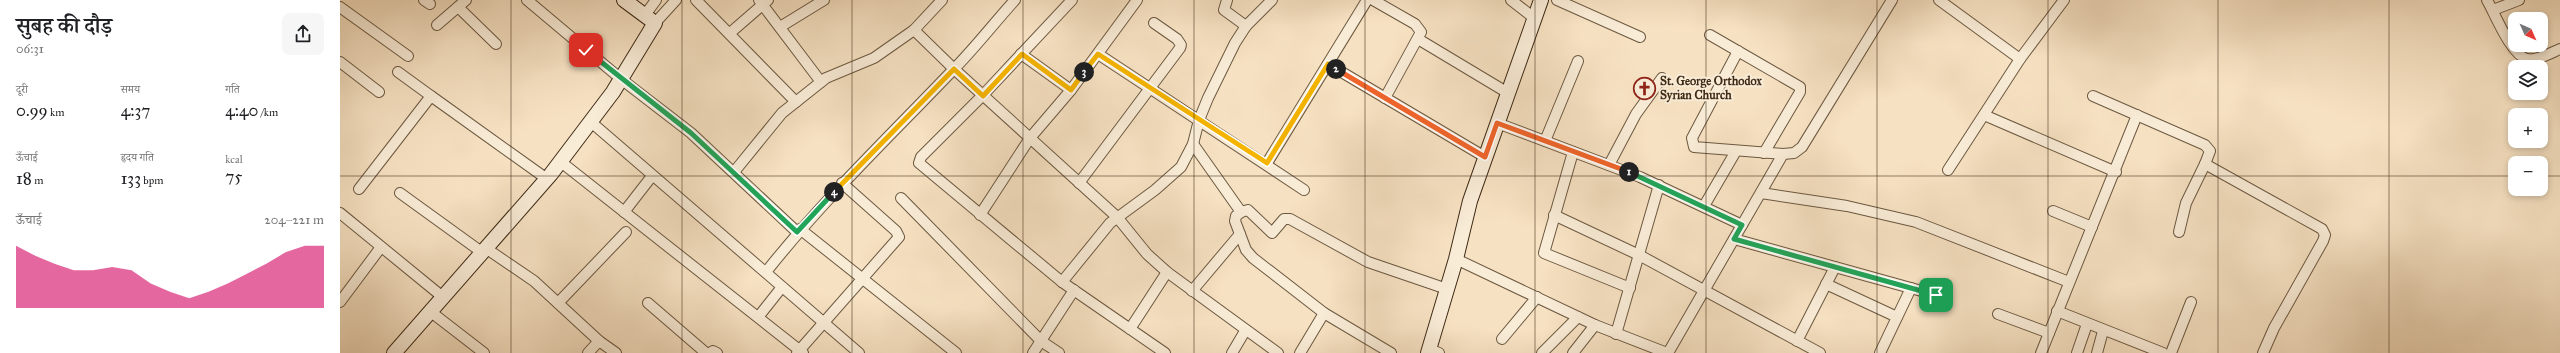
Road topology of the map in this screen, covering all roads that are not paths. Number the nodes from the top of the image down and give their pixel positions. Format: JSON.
{"nodes":[{"id":1,"x":466,"y":0,"type":"edge"},
{"id":2,"x":527,"y":0,"type":"edge"},
{"id":3,"x":624,"y":0,"type":"edge"},
{"id":4,"x":656,"y":0,"type":"edge"},
{"id":5,"x":676,"y":0,"type":"edge"},
{"id":6,"x":696,"y":0,"type":"edge"},
{"id":7,"x":824,"y":0,"type":"edge"},
{"id":8,"x":942,"y":0,"type":"edge"},
{"id":9,"x":1015,"y":0,"type":"edge"},
{"id":10,"x":1072,"y":0,"type":"edge"},
{"id":11,"x":1137,"y":0,"type":"edge"},
{"id":12,"x":1227,"y":0,"type":"edge"},
{"id":13,"x":1272,"y":0,"type":"edge"},
{"id":14,"x":1367,"y":0,"type":"edge"},
{"id":15,"x":1373,"y":0,"type":"edge"},
{"id":16,"x":1512,"y":0,"type":"edge"},
{"id":17,"x":1541,"y":0,"type":"edge"},
{"id":18,"x":1558,"y":0,"type":"edge"},
{"id":19,"x":1892,"y":0,"type":"edge"},
{"id":20,"x":1938,"y":0,"type":"edge"},
{"id":21,"x":2064,"y":0,"type":"edge"},
{"id":22,"x":2487,"y":0,"type":"edge"},
{"id":23,"x":2519,"y":0,"type":"edge"},
{"id":24,"x":763,"y":1,"type":"edge"},
{"id":25,"x":1579,"y":4,"type":"edge"},
{"id":26,"x":340,"y":7,"type":"edge"},
{"id":27,"x":458,"y":7,"type":"junction"},
{"id":28,"x":2493,"y":10,"type":"junction"},
{"id":29,"x":1534,"y":18,"type":"junction"},
{"id":30,"x":650,"y":19,"type":"junction"},
{"id":31,"x":1154,"y":23,"type":"dead end"},
{"id":32,"x":438,"y":25,"type":"dead end"},
{"id":33,"x":1246,"y":26,"type":"junction"},
{"id":34,"x":780,"y":27,"type":"junction"},
{"id":35,"x":914,"y":30,"type":"junction"},
{"id":36,"x":730,"y":33,"type":"junction"},
{"id":37,"x":1710,"y":35,"type":"dead end"},
{"id":38,"x":1640,"y":36,"type":"dead end"},
{"id":39,"x":1418,"y":39,"type":"junction"},
{"id":40,"x":496,"y":44,"type":"dead end"},
{"id":41,"x":2560,"y":49,"type":"edge"},
{"id":42,"x":1738,"y":51,"type":"junction"},
{"id":43,"x":1022,"y":54,"type":"junction"},
{"id":44,"x":1098,"y":54,"type":"junction"},
{"id":45,"x":408,"y":56,"type":"dead end"},
{"id":46,"x":2020,"y":59,"type":"junction"},
{"id":47,"x":1578,"y":61,"type":"dead end"},
{"id":48,"x":340,"y":62,"type":"edge"},
{"id":49,"x":1328,"y":64,"type":"junction"},
{"id":50,"x":954,"y":69,"type":"junction"},
{"id":51,"x":398,"y":72,"type":"dead end"},
{"id":52,"x":1662,"y":78,"type":"dead end"},
{"id":53,"x":621,"y":79,"type":"junction"},
{"id":54,"x":821,"y":82,"type":"junction"},
{"id":55,"x":1150,"y":88,"type":"junction"},
{"id":56,"x":1071,"y":90,"type":"junction"},
{"id":57,"x":379,"y":92,"type":"dead end"},
{"id":58,"x":1508,"y":93,"type":"junction"},
{"id":59,"x":431,"y":96,"type":"junction"},
{"id":60,"x":983,"y":96,"type":"junction"},
{"id":61,"x":2093,"y":96,"type":"dead end"},
{"id":62,"x":1385,"y":98,"type":"junction"},
{"id":63,"x":796,"y":102,"type":"junction"},
{"id":64,"x":1984,"y":115,"type":"junction"},
{"id":65,"x":2137,"y":115,"type":"junction"},
{"id":66,"x":1199,"y":120,"type":"junction"},
{"id":67,"x":591,"y":122,"type":"junction"},
{"id":68,"x":1497,"y":123,"type":"junction"},
{"id":69,"x":1030,"y":138,"type":"junction"},
{"id":70,"x":1545,"y":141,"type":"junction"},
{"id":71,"x":1193,"y":144,"type":"junction"},
{"id":72,"x":1736,"y":151,"type":"junction"},
{"id":73,"x":1573,"y":152,"type":"junction"},
{"id":74,"x":1764,"y":153,"type":"junction"},
{"id":75,"x":1783,"y":154,"type":"junction"},
{"id":76,"x":1485,"y":157,"type":"junction"},
{"id":77,"x":561,"y":162,"type":"junction"},
{"id":78,"x":1267,"y":163,"type":"junction"},
{"id":79,"x":2205,"y":164,"type":"junction"},
{"id":80,"x":1609,"y":165,"type":"junction"},
{"id":81,"x":1948,"y":170,"type":"dead end"},
{"id":82,"x":734,"y":172,"type":"junction"},
{"id":83,"x":2116,"y":172,"type":"junction"},
{"id":84,"x":652,"y":176,"type":"junction"},
{"id":85,"x":547,"y":179,"type":"junction"},
{"id":86,"x":842,"y":183,"type":"junction"},
{"id":87,"x":1079,"y":183,"type":"junction"},
{"id":88,"x":1660,"y":185,"type":"junction"},
{"id":89,"x":359,"y":189,"type":"dead end"},
{"id":90,"x":1304,"y":190,"type":"dead end"},
{"id":91,"x":400,"y":193,"type":"dead end"},
{"id":92,"x":1761,"y":193,"type":"junction"},
{"id":93,"x":901,"y":198,"type":"dead end"},
{"id":94,"x":1704,"y":206,"type":"junction"},
{"id":95,"x":2053,"y":211,"type":"dead end"},
{"id":96,"x":624,"y":212,"type":"junction"},
{"id":97,"x":1241,"y":212,"type":"junction"},
{"id":98,"x":340,"y":213,"type":"edge"},
{"id":99,"x":980,"y":215,"type":"junction"},
{"id":100,"x":1554,"y":215,"type":"junction"},
{"id":101,"x":1118,"y":217,"type":"junction"},
{"id":102,"x":1742,"y":225,"type":"junction"},
{"id":103,"x":2092,"y":227,"type":"junction"},
{"id":104,"x":799,"y":231,"type":"junction"},
{"id":105,"x":626,"y":232,"type":"dead end"},
{"id":106,"x":2179,"y":232,"type":"dead end"},
{"id":107,"x":1240,"y":234,"type":"junction"},
{"id":108,"x":1734,"y":239,"type":"junction"},
{"id":109,"x":381,"y":247,"type":"junction"},
{"id":110,"x":485,"y":251,"type":"junction"},
{"id":111,"x":1639,"y":255,"type":"junction"},
{"id":112,"x":1456,"y":259,"type":"junction"},
{"id":113,"x":1835,"y":267,"type":"junction"},
{"id":114,"x":766,"y":272,"type":"junction"},
{"id":115,"x":1167,"y":272,"type":"junction"},
{"id":116,"x":862,"y":279,"type":"junction"},
{"id":117,"x":1062,"y":282,"type":"junction"},
{"id":118,"x":2069,"y":282,"type":"junction"},
{"id":119,"x":1826,"y":284,"type":"junction"},
{"id":120,"x":782,"y":287,"type":"junction"},
{"id":121,"x":1630,"y":288,"type":"junction"},
{"id":122,"x":1911,"y":288,"type":"junction"},
{"id":123,"x":1447,"y":289,"type":"junction"},
{"id":124,"x":1074,"y":290,"type":"junction"},
{"id":125,"x":1192,"y":291,"type":"junction"},
{"id":126,"x":1704,"y":292,"type":"junction"},
{"id":127,"x":1936,"y":295,"type":"dead end"},
{"id":128,"x":1536,"y":297,"type":"junction"},
{"id":129,"x":444,"y":298,"type":"junction"},
{"id":130,"x":340,"y":302,"type":"edge"},
{"id":131,"x":648,"y":302,"type":"dead end"},
{"id":132,"x":2191,"y":302,"type":"dead end"},
{"id":133,"x":558,"y":303,"type":"junction"},
{"id":134,"x":2057,"y":311,"type":"junction"},
{"id":135,"x":431,"y":312,"type":"junction"},
{"id":136,"x":1324,"y":313,"type":"junction"},
{"id":137,"x":1998,"y":314,"type":"dead end"},
{"id":138,"x":759,"y":316,"type":"junction"},
{"id":139,"x":1578,"y":317,"type":"junction"},
{"id":140,"x":1897,"y":317,"type":"junction"},
{"id":141,"x":824,"y":323,"type":"junction"},
{"id":142,"x":2087,"y":324,"type":"junction"},
{"id":143,"x":1595,"y":325,"type":"junction"},
{"id":144,"x":1130,"y":329,"type":"junction"},
{"id":145,"x":2103,"y":330,"type":"junction"},
{"id":146,"x":1245,"y":331,"type":"junction"},
{"id":147,"x":2049,"y":333,"type":"junction"},
{"id":148,"x":1616,"y":334,"type":"junction"},
{"id":149,"x":1502,"y":339,"type":"dead end"},
{"id":150,"x":1041,"y":340,"type":"junction"},
{"id":151,"x":599,"y":341,"type":"junction"},
{"id":152,"x":1797,"y":341,"type":"junction"},
{"id":153,"x":2140,"y":349,"type":"edge"},
{"id":154,"x":800,"y":352,"type":"edge"},
{"id":155,"x":1432,"y":352,"type":"edge"},
{"id":156,"x":394,"y":353,"type":"edge"},
{"id":157,"x":484,"y":353,"type":"edge"},
{"id":158,"x":588,"y":353,"type":"edge"},
{"id":159,"x":616,"y":353,"type":"edge"},
{"id":160,"x":706,"y":353,"type":"edge"},
{"id":161,"x":710,"y":353,"type":"edge"},
{"id":162,"x":717,"y":353,"type":"edge"},
{"id":163,"x":859,"y":353,"type":"edge"},
{"id":164,"x":956,"y":353,"type":"edge"},
{"id":165,"x":1033,"y":353,"type":"edge"},
{"id":166,"x":1059,"y":353,"type":"edge"},
{"id":167,"x":1165,"y":353,"type":"edge"},
{"id":168,"x":1232,"y":353,"type":"edge"},
{"id":169,"x":1278,"y":353,"type":"edge"},
{"id":170,"x":1300,"y":353,"type":"edge"},
{"id":171,"x":1391,"y":353,"type":"edge"},
{"id":172,"x":1542,"y":353,"type":"edge"},
{"id":173,"x":1573,"y":353,"type":"edge"},
{"id":174,"x":1668,"y":353,"type":"edge"},
{"id":175,"x":1820,"y":353,"type":"edge"},
{"id":176,"x":1880,"y":353,"type":"edge"},
{"id":177,"x":2042,"y":353,"type":"edge"},
{"id":178,"x":2077,"y":353,"type":"edge"},
{"id":179,"x":2097,"y":353,"type":"edge"},
{"id":180,"x":2163,"y":353,"type":"edge"},
{"id":181,"x":2171,"y":353,"type":"edge"},
{"id":182,"x":2264,"y":353,"type":"edge"}],
"edges":[{"from":1,"to":27,"type":"street"},
{"from":2,"to":53,"type":"street"},
{"from":3,"to":30,"type":"street"},
{"from":4,"to":30,"type":"street"},
{"from":5,"to":30,"type":"street"},
{"from":6,"to":36,"type":"street"},
{"from":7,"to":34,"type":"street"},
{"from":8,"to":35,"type":"street"},
{"from":9,"to":50,"type":"street"},
{"from":10,"to":43,"type":"street"},
{"from":11,"to":44,"type":"street"},
{"from":12,"to":33,"type":"street"},
{"from":13,"to":33,"type":"street"},
{"from":14,"to":49,"type":"street"},
{"from":15,"to":39,"type":"street"},
{"from":16,"to":29,"type":"street"},
{"from":17,"to":29,"type":"street"},
{"from":18,"to":25,"type":"street"},
{"from":19,"to":75,"type":"street"},
{"from":20,"to":46,"type":"street"},
{"from":21,"to":46,"type":"street"},
{"from":22,"to":28,"type":"street"},
{"from":23,"to":28,"type":"street"},
{"from":24,"to":34,"type":"street"},
{"from":24,"to":36,"type":"street"},
{"from":25,"to":38,"type":"street"},
{"from":26,"to":45,"type":"street"},
{"from":27,"to":32,"type":"street"},
{"from":27,"to":40,"type":"street"},
{"from":28,"to":41,"type":"street"},
{"from":29,"to":58,"type":"street"},
{"from":30,"to":53,"type":"street"},
{"from":31,"to":55,"type":"street"},
{"from":33,"to":66,"type":"street"},
{"from":34,"to":54,"type":"street"},
{"from":35,"to":50,"type":"street"},
{"from":35,"to":54,"type":"street"},
{"from":36,"to":63,"type":"street"},
{"from":37,"to":42,"type":"street"},
{"from":39,"to":58,"type":"street"},
{"from":39,"to":62,"type":"street"},
{"from":42,"to":72,"type":"street"},
{"from":42,"to":74,"type":"street"},
{"from":43,"to":56,"type":"street"},
{"from":43,"to":60,"type":"street"},
{"from":44,"to":55,"type":"street"},
{"from":44,"to":56,"type":"street"},
{"from":46,"to":64,"type":"street"},
{"from":47,"to":70,"type":"street"},
{"from":48,"to":57,"type":"street"},
{"from":49,"to":62,"type":"street"},
{"from":49,"to":78,"type":"street"},
{"from":50,"to":60,"type":"street"},
{"from":50,"to":86,"type":"street"},
{"from":51,"to":59,"type":"street"},
{"from":52,"to":80,"type":"street"},
{"from":53,"to":67,"type":"street"},
{"from":53,"to":82,"type":"street"},
{"from":54,"to":63,"type":"street"},
{"from":55,"to":66,"type":"street"},
{"from":55,"to":87,"type":"street"},
{"from":56,"to":69,"type":"street"},
{"from":58,"to":68,"type":"street"},
{"from":59,"to":85,"type":"street"},
{"from":59,"to":89,"type":"street"},
{"from":60,"to":69,"type":"street"},
{"from":60,"to":99,"type":"street"},
{"from":61,"to":65,"type":"street"},
{"from":62,"to":76,"type":"street"},
{"from":63,"to":82,"type":"street"},
{"from":64,"to":81,"type":"street"},
{"from":64,"to":83,"type":"street"},
{"from":65,"to":79,"type":"street"},
{"from":65,"to":83,"type":"street"},
{"from":66,"to":71,"type":"street"},
{"from":66,"to":78,"type":"street"},
{"from":67,"to":77,"type":"street"},
{"from":67,"to":84,"type":"street"},
{"from":68,"to":70,"type":"street"},
{"from":68,"to":76,"type":"street"},
{"from":69,"to":87,"type":"street"},
{"from":69,"to":99,"type":"street"},
{"from":70,"to":73,"type":"street"},
{"from":71,"to":97,"type":"street"},
{"from":71,"to":101,"type":"street"},
{"from":72,"to":74,"type":"street"},
{"from":72,"to":94,"type":"street"},
{"from":73,"to":80,"type":"street"},
{"from":73,"to":100,"type":"street"},
{"from":74,"to":75,"type":"street"},
{"from":75,"to":92,"type":"street"},
{"from":76,"to":112,"type":"street"},
{"from":77,"to":85,"type":"street"},
{"from":77,"to":96,"type":"street"},
{"from":78,"to":90,"type":"street"},
{"from":79,"to":106,"type":"street"},
{"from":79,"to":182,"type":"street"},
{"from":80,"to":88,"type":"street"},
{"from":82,"to":104,"type":"street"},
{"from":83,"to":103,"type":"street"},
{"from":84,"to":96,"type":"street"},
{"from":84,"to":114,"type":"street"},
{"from":85,"to":110,"type":"street"},
{"from":86,"to":104,"type":"street"},
{"from":86,"to":116,"type":"street"},
{"from":87,"to":101,"type":"street"},
{"from":88,"to":94,"type":"street"},
{"from":88,"to":111,"type":"street"},
{"from":91,"to":110,"type":"street"},
{"from":92,"to":102,"type":"street"},
{"from":92,"to":118,"type":"street"},
{"from":93,"to":150,"type":"street"},
{"from":94,"to":102,"type":"street"},
{"from":95,"to":103,"type":"street"},
{"from":96,"to":138,"type":"street"},
{"from":97,"to":107,"type":"street"},
{"from":97,"to":123,"type":"street"},
{"from":98,"to":109,"type":"street"},
{"from":99,"to":117,"type":"street"},
{"from":100,"to":111,"type":"street"},
{"from":100,"to":121,"type":"street"},
{"from":101,"to":115,"type":"street"},
{"from":101,"to":117,"type":"street"},
{"from":102,"to":108,"type":"street"},
{"from":103,"to":118,"type":"street"},
{"from":104,"to":114,"type":"street"},
{"from":104,"to":116,"type":"street"},
{"from":105,"to":133,"type":"street"},
{"from":107,"to":125,"type":"street"},
{"from":107,"to":136,"type":"street"},
{"from":108,"to":113,"type":"street"},
{"from":108,"to":126,"type":"street"},
{"from":109,"to":129,"type":"street"},
{"from":109,"to":130,"type":"street"},
{"from":110,"to":129,"type":"street"},
{"from":110,"to":133,"type":"street"},
{"from":111,"to":121,"type":"street"},
{"from":111,"to":126,"type":"street"},
{"from":112,"to":123,"type":"street"},
{"from":112,"to":128,"type":"street"},
{"from":113,"to":119,"type":"street"},
{"from":113,"to":122,"type":"street"},
{"from":114,"to":120,"type":"street"},
{"from":115,"to":125,"type":"street"},
{"from":115,"to":144,"type":"street"},
{"from":116,"to":141,"type":"street"},
{"from":116,"to":164,"type":"street"},
{"from":117,"to":124,"type":"street"},
{"from":118,"to":134,"type":"street"},
{"from":119,"to":140,"type":"street"},
{"from":119,"to":152,"type":"street"},
{"from":120,"to":138,"type":"street"},
{"from":120,"to":141,"type":"street"},
{"from":121,"to":148,"type":"street"},
{"from":122,"to":127,"type":"street"},
{"from":122,"to":140,"type":"street"},
{"from":123,"to":155,"type":"street"},
{"from":124,"to":144,"type":"street"},
{"from":124,"to":150,"type":"street"},
{"from":125,"to":146,"type":"street"},
{"from":126,"to":152,"type":"street"},
{"from":126,"to":174,"type":"street"},
{"from":128,"to":139,"type":"street"},
{"from":128,"to":149,"type":"street"},
{"from":129,"to":135,"type":"street"},
{"from":131,"to":160,"type":"street"},
{"from":132,"to":181,"type":"street"},
{"from":133,"to":151,"type":"street"},
{"from":134,"to":142,"type":"street"},
{"from":134,"to":147,"type":"street"},
{"from":135,"to":156,"type":"street"},
{"from":135,"to":157,"type":"street"},
{"from":136,"to":170,"type":"street"},
{"from":136,"to":171,"type":"street"},
{"from":137,"to":147,"type":"street"},
{"from":138,"to":154,"type":"street"},
{"from":139,"to":143,"type":"street"},
{"from":139,"to":172,"type":"street"},
{"from":140,"to":176,"type":"street"},
{"from":141,"to":154,"type":"street"},
{"from":141,"to":163,"type":"street"},
{"from":142,"to":145,"type":"street"},
{"from":142,"to":178,"type":"street"},
{"from":143,"to":148,"type":"street"},
{"from":143,"to":173,"type":"street"},
{"from":144,"to":167,"type":"street"},
{"from":145,"to":153,"type":"street"},
{"from":145,"to":179,"type":"street"},
{"from":146,"to":168,"type":"street"},
{"from":146,"to":169,"type":"street"},
{"from":147,"to":177,"type":"street"},
{"from":148,"to":174,"type":"street"},
{"from":150,"to":165,"type":"street"},
{"from":150,"to":166,"type":"street"},
{"from":151,"to":158,"type":"street"},
{"from":151,"to":159,"type":"street"},
{"from":152,"to":175,"type":"street"},
{"from":153,"to":180,"type":"street"},
{"from":161,"to":162,"type":"street"}]}
